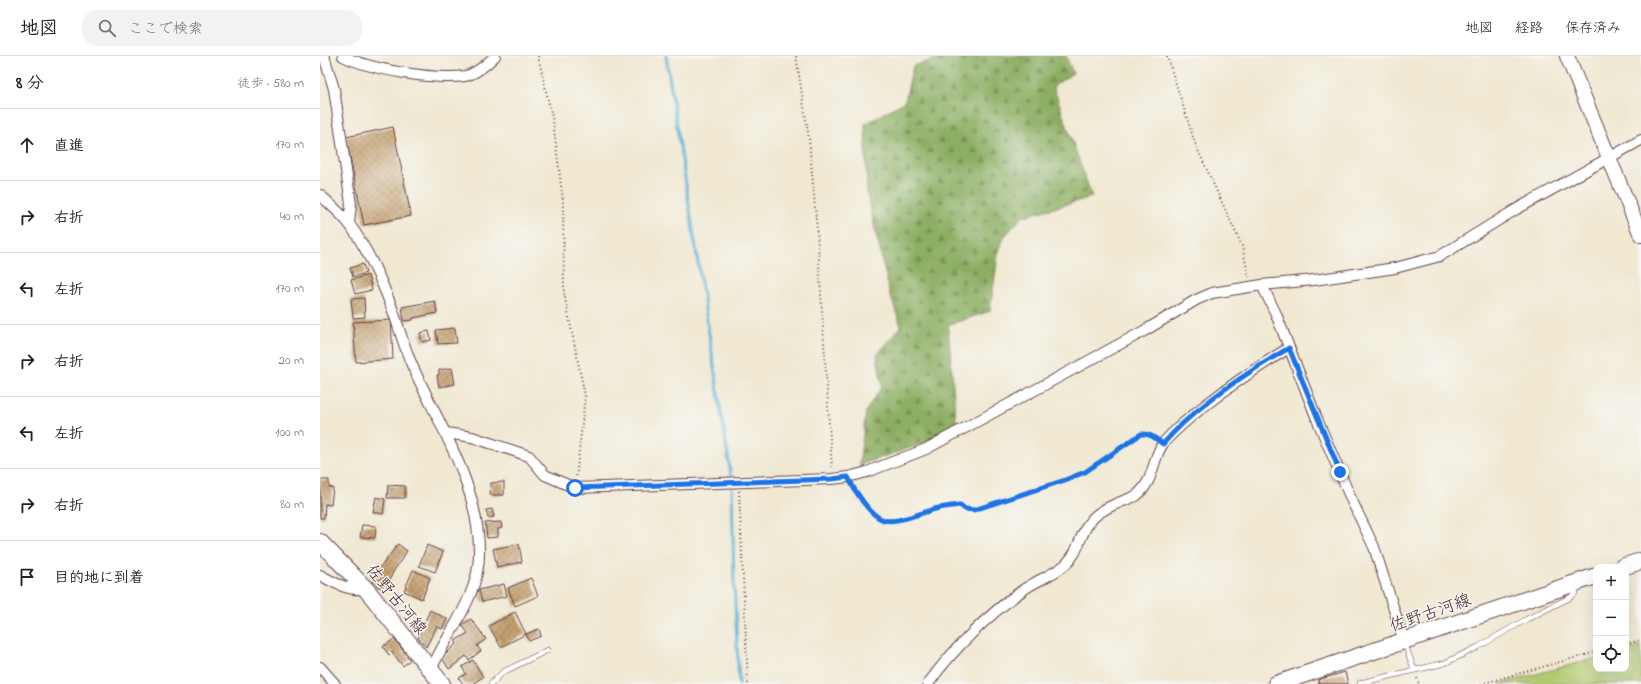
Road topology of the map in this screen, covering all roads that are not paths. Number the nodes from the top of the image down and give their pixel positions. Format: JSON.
{"nodes":[{"id":1,"x":324,"y":56,"type":"edge"},
{"id":2,"x":343,"y":56,"type":"edge"},
{"id":3,"x":495,"y":56,"type":"edge"},
{"id":4,"x":1567,"y":56,"type":"edge"},
{"id":5,"x":1641,"y":140,"type":"edge"},
{"id":6,"x":1610,"y":157,"type":"junction"},
{"id":7,"x":320,"y":195,"type":"edge"},
{"id":8,"x":349,"y":224,"type":"junction"},
{"id":9,"x":1641,"y":235,"type":"edge"},
{"id":10,"x":1262,"y":285,"type":"junction"},
{"id":11,"x":1289,"y":348,"type":"junction"},
{"id":12,"x":446,"y":433,"type":"junction"},
{"id":13,"x":320,"y":542,"type":"edge"},
{"id":14,"x":1641,"y":561,"type":"edge"},
{"id":15,"x":1629,"y":565,"type":"edge"},
{"id":16,"x":320,"y":575,"type":"edge"},
{"id":17,"x":1593,"y":577,"type":"edge"},
{"id":18,"x":1580,"y":581,"type":"junction"},
{"id":19,"x":366,"y":589,"type":"junction"},
{"id":20,"x":1404,"y":641,"type":"junction"},
{"id":21,"x":548,"y":650,"type":"dead end"},
{"id":22,"x":320,"y":667,"type":"edge"},
{"id":23,"x":1414,"y":670,"type":"junction"},
{"id":24,"x":437,"y":680,"type":"edge"},
{"id":25,"x":1360,"y":683,"type":"edge"},
{"id":26,"x":335,"y":684,"type":"edge"},
{"id":27,"x":491,"y":684,"type":"edge"},
{"id":28,"x":928,"y":684,"type":"edge"},
{"id":29,"x":1276,"y":684,"type":"edge"}],
"edges":[{"from":1,"to":8,"type":"street"},
{"from":2,"to":3,"type":"street"},
{"from":4,"to":6,"type":"main road"},
{"from":5,"to":6,"type":"street"},
{"from":6,"to":9,"type":"main road"},
{"from":6,"to":10,"type":"street"},
{"from":7,"to":8,"type":"street"},
{"from":8,"to":12,"type":"street"},
{"from":10,"to":11,"type":"street"},
{"from":10,"to":12,"type":"street"},
{"from":11,"to":20,"type":"street"},
{"from":11,"to":28,"type":"street"},
{"from":12,"to":24,"type":"street"},
{"from":13,"to":19,"type":"main road","name":"佐野古河線"},
{"from":14,"to":15,"type":"main road"},
{"from":16,"to":19,"type":"street"},
{"from":17,"to":18,"type":"main road","name":"佐野古河線"},
{"from":18,"to":20,"type":"main road","name":"佐野古河線"},
{"from":18,"to":23,"type":"lane"},
{"from":19,"to":24,"type":"main road","name":"佐野古河線"},
{"from":20,"to":23,"type":"lane"},
{"from":20,"to":29,"type":"main road","name":"佐野古河線"},
{"from":21,"to":27,"type":"lane"},
{"from":22,"to":26,"type":"street"},
{"from":23,"to":25,"type":"lane"}]}
